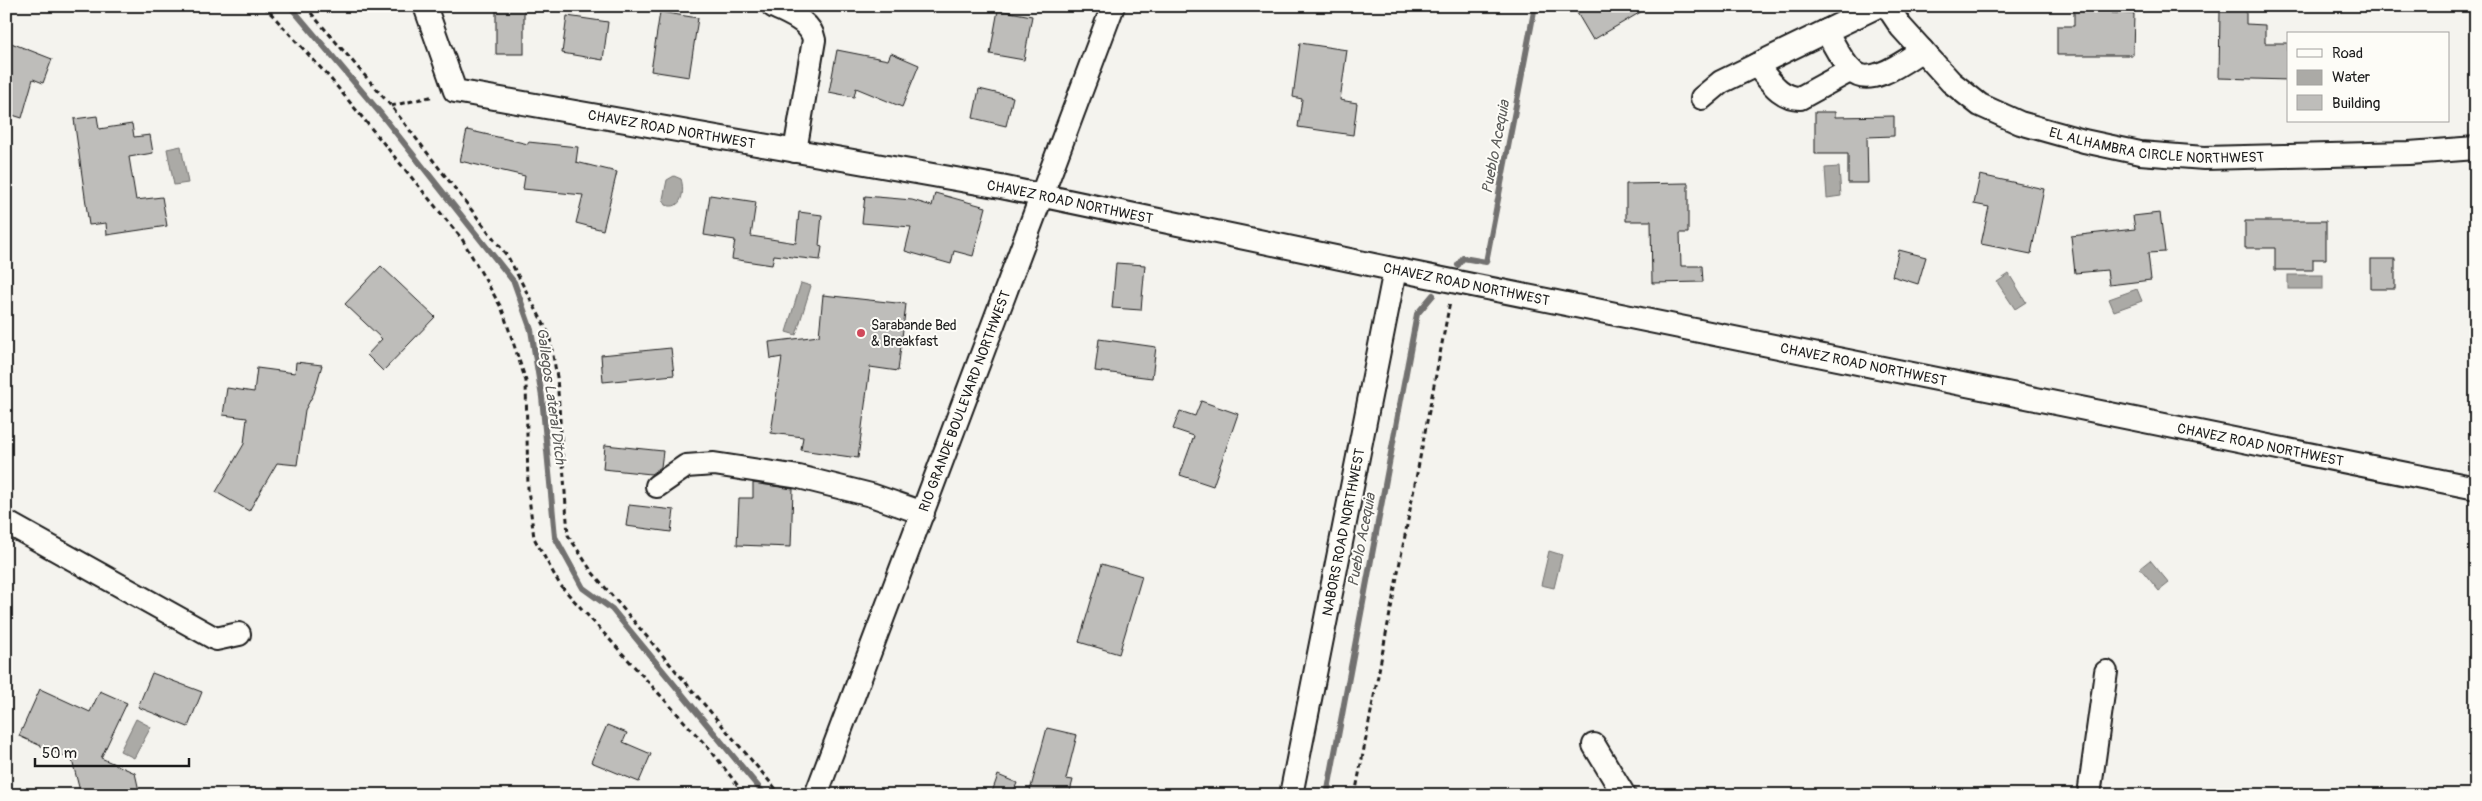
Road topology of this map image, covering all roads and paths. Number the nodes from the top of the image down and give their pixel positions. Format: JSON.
{"nodes":[{"id":1,"x":264,"y":6,"type":"edge"},
{"id":2,"x":305,"y":6,"type":"edge"},
{"id":3,"x":425,"y":6,"type":"edge"},
{"id":4,"x":773,"y":6,"type":"edge"},
{"id":5,"x":1112,"y":6,"type":"edge"},
{"id":6,"x":1878,"y":6,"type":"edge"},
{"id":7,"x":1887,"y":6,"type":"edge"},
{"id":8,"x":1826,"y":31,"type":"junction"},
{"id":9,"x":1922,"y":50,"type":"junction"},
{"id":10,"x":1756,"y":65,"type":"junction"},
{"id":11,"x":1851,"y":70,"type":"junction"},
{"id":12,"x":456,"y":91,"type":"junction"},
{"id":13,"x":1702,"y":98,"type":"dead end"},
{"id":14,"x":391,"y":106,"type":"junction"},
{"id":15,"x":2476,"y":148,"type":"edge"},
{"id":16,"x":795,"y":151,"type":"junction"},
{"id":17,"x":1040,"y":196,"type":"junction"},
{"id":18,"x":1395,"y":270,"type":"junction"},
{"id":19,"x":1453,"y":282,"type":"junction"},
{"id":20,"x":657,"y":486,"type":"dead end"},
{"id":21,"x":2476,"y":488,"type":"edge"},
{"id":22,"x":923,"y":513,"type":"junction"},
{"id":23,"x":6,"y":522,"type":"edge"},
{"id":24,"x":238,"y":634,"type":"dead end"},
{"id":25,"x":2106,"y":672,"type":"dead end"},
{"id":26,"x":1594,"y":745,"type":"dead end"},
{"id":27,"x":745,"y":795,"type":"edge"},
{"id":28,"x":781,"y":795,"type":"edge"},
{"id":29,"x":816,"y":795,"type":"edge"},
{"id":30,"x":1291,"y":795,"type":"edge"},
{"id":31,"x":1355,"y":795,"type":"edge"},
{"id":32,"x":1624,"y":795,"type":"edge"},
{"id":33,"x":2088,"y":795,"type":"edge"}],
"edges":[{"from":1,"to":27,"type":"path"},
{"from":2,"to":14,"type":"path"},
{"from":3,"to":12,"type":"street"},
{"from":4,"to":16,"type":"street"},
{"from":5,"to":17,"type":"street","name":"RIO GRANDE BOULEVARD NORTHWEST"},
{"from":6,"to":8,"type":"street"},
{"from":7,"to":9,"type":"street","name":"EL ALHAMBRA CIRCLE NORTHWEST"},
{"from":8,"to":10,"type":"street"},
{"from":8,"to":11,"type":"street"},
{"from":9,"to":11,"type":"street"},
{"from":9,"to":15,"type":"street","name":"EL ALHAMBRA CIRCLE NORTHWEST"},
{"from":10,"to":11,"type":"street"},
{"from":10,"to":13,"type":"street"},
{"from":12,"to":14,"type":"path"},
{"from":12,"to":16,"type":"street","name":"CHAVEZ ROAD NORTHWEST"},
{"from":14,"to":28,"type":"path"},
{"from":16,"to":17,"type":"street","name":"CHAVEZ ROAD NORTHWEST"},
{"from":17,"to":18,"type":"street","name":"CHAVEZ ROAD NORTHWEST"},
{"from":17,"to":22,"type":"street","name":"RIO GRANDE BOULEVARD NORTHWEST"},
{"from":18,"to":19,"type":"street","name":"CHAVEZ ROAD NORTHWEST"},
{"from":18,"to":30,"type":"street","name":"NABORS ROAD NORTHWEST"},
{"from":19,"to":21,"type":"street","name":"CHAVEZ ROAD NORTHWEST"},
{"from":19,"to":31,"type":"path"},
{"from":20,"to":22,"type":"street"},
{"from":22,"to":29,"type":"street","name":"RIO GRANDE BOULEVARD NORTHWEST"},
{"from":23,"to":24,"type":"street"},
{"from":25,"to":33,"type":"street"},
{"from":26,"to":32,"type":"street"}]}
